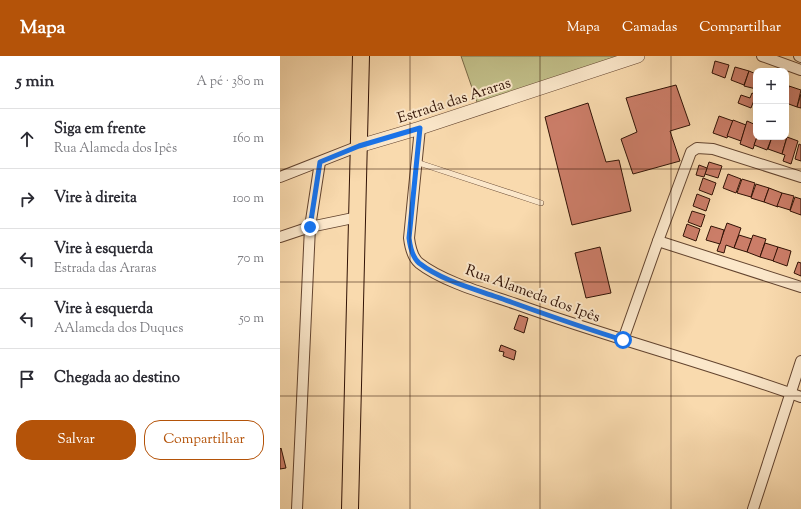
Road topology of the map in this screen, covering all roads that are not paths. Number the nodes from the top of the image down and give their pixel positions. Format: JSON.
{"nodes":[{"id":1,"x":361,"y":56,"type":"edge"},
{"id":2,"x":638,"y":56,"type":"edge"},
{"id":3,"x":762,"y":56,"type":"edge"},
{"id":4,"x":801,"y":70,"type":"edge"},
{"id":5,"x":420,"y":128,"type":"junction"},
{"id":6,"x":359,"y":146,"type":"junction"},
{"id":7,"x":320,"y":162,"type":"junction"},
{"id":8,"x":416,"y":162,"type":"junction"},
{"id":9,"x":280,"y":177,"type":"edge"},
{"id":10,"x":801,"y":177,"type":"edge"},
{"id":11,"x":541,"y":203,"type":"dead end"},
{"id":12,"x":358,"y":218,"type":"junction"},
{"id":13,"x":310,"y":227,"type":"junction"},
{"id":14,"x":280,"y":236,"type":"edge"},
{"id":15,"x":658,"y":241,"type":"junction"},
{"id":16,"x":801,"y":287,"type":"edge"},
{"id":17,"x":623,"y":340,"type":"junction"},
{"id":18,"x":801,"y":361,"type":"edge"},
{"id":19,"x":790,"y":393,"type":"junction"},
{"id":20,"x":801,"y":397,"type":"edge"},
{"id":21,"x":297,"y":509,"type":"edge"},
{"id":22,"x":350,"y":509,"type":"edge"},
{"id":23,"x":752,"y":509,"type":"edge"}],
"edges":[{"from":1,"to":6,"type":"main road"},
{"from":2,"to":5,"type":"street","name":"Estrada das Araras"},
{"from":3,"to":4,"type":"street"},
{"from":5,"to":6,"type":"street","name":"Estrada das Araras"},
{"from":5,"to":8,"type":"street"},
{"from":6,"to":7,"type":"street","name":"Estrada das Araras"},
{"from":6,"to":12,"type":"main road"},
{"from":7,"to":9,"type":"street","name":"Estrada das Araras"},
{"from":7,"to":13,"type":"street"},
{"from":8,"to":11,"type":"lane"},
{"from":8,"to":17,"type":"street","name":"Rua Alameda dos Ipês"},
{"from":10,"to":15,"type":"street"},
{"from":12,"to":13,"type":"street"},
{"from":12,"to":22,"type":"main road"},
{"from":13,"to":14,"type":"street"},
{"from":13,"to":21,"type":"street"},
{"from":15,"to":16,"type":"street"},
{"from":15,"to":17,"type":"street"},
{"from":17,"to":19,"type":"street","name":"Rua Alameda dos Ipês"},
{"from":18,"to":19,"type":"street"},
{"from":19,"to":20,"type":"street","name":"Rua Alameda dos Ipês"},
{"from":19,"to":23,"type":"street"}]}
